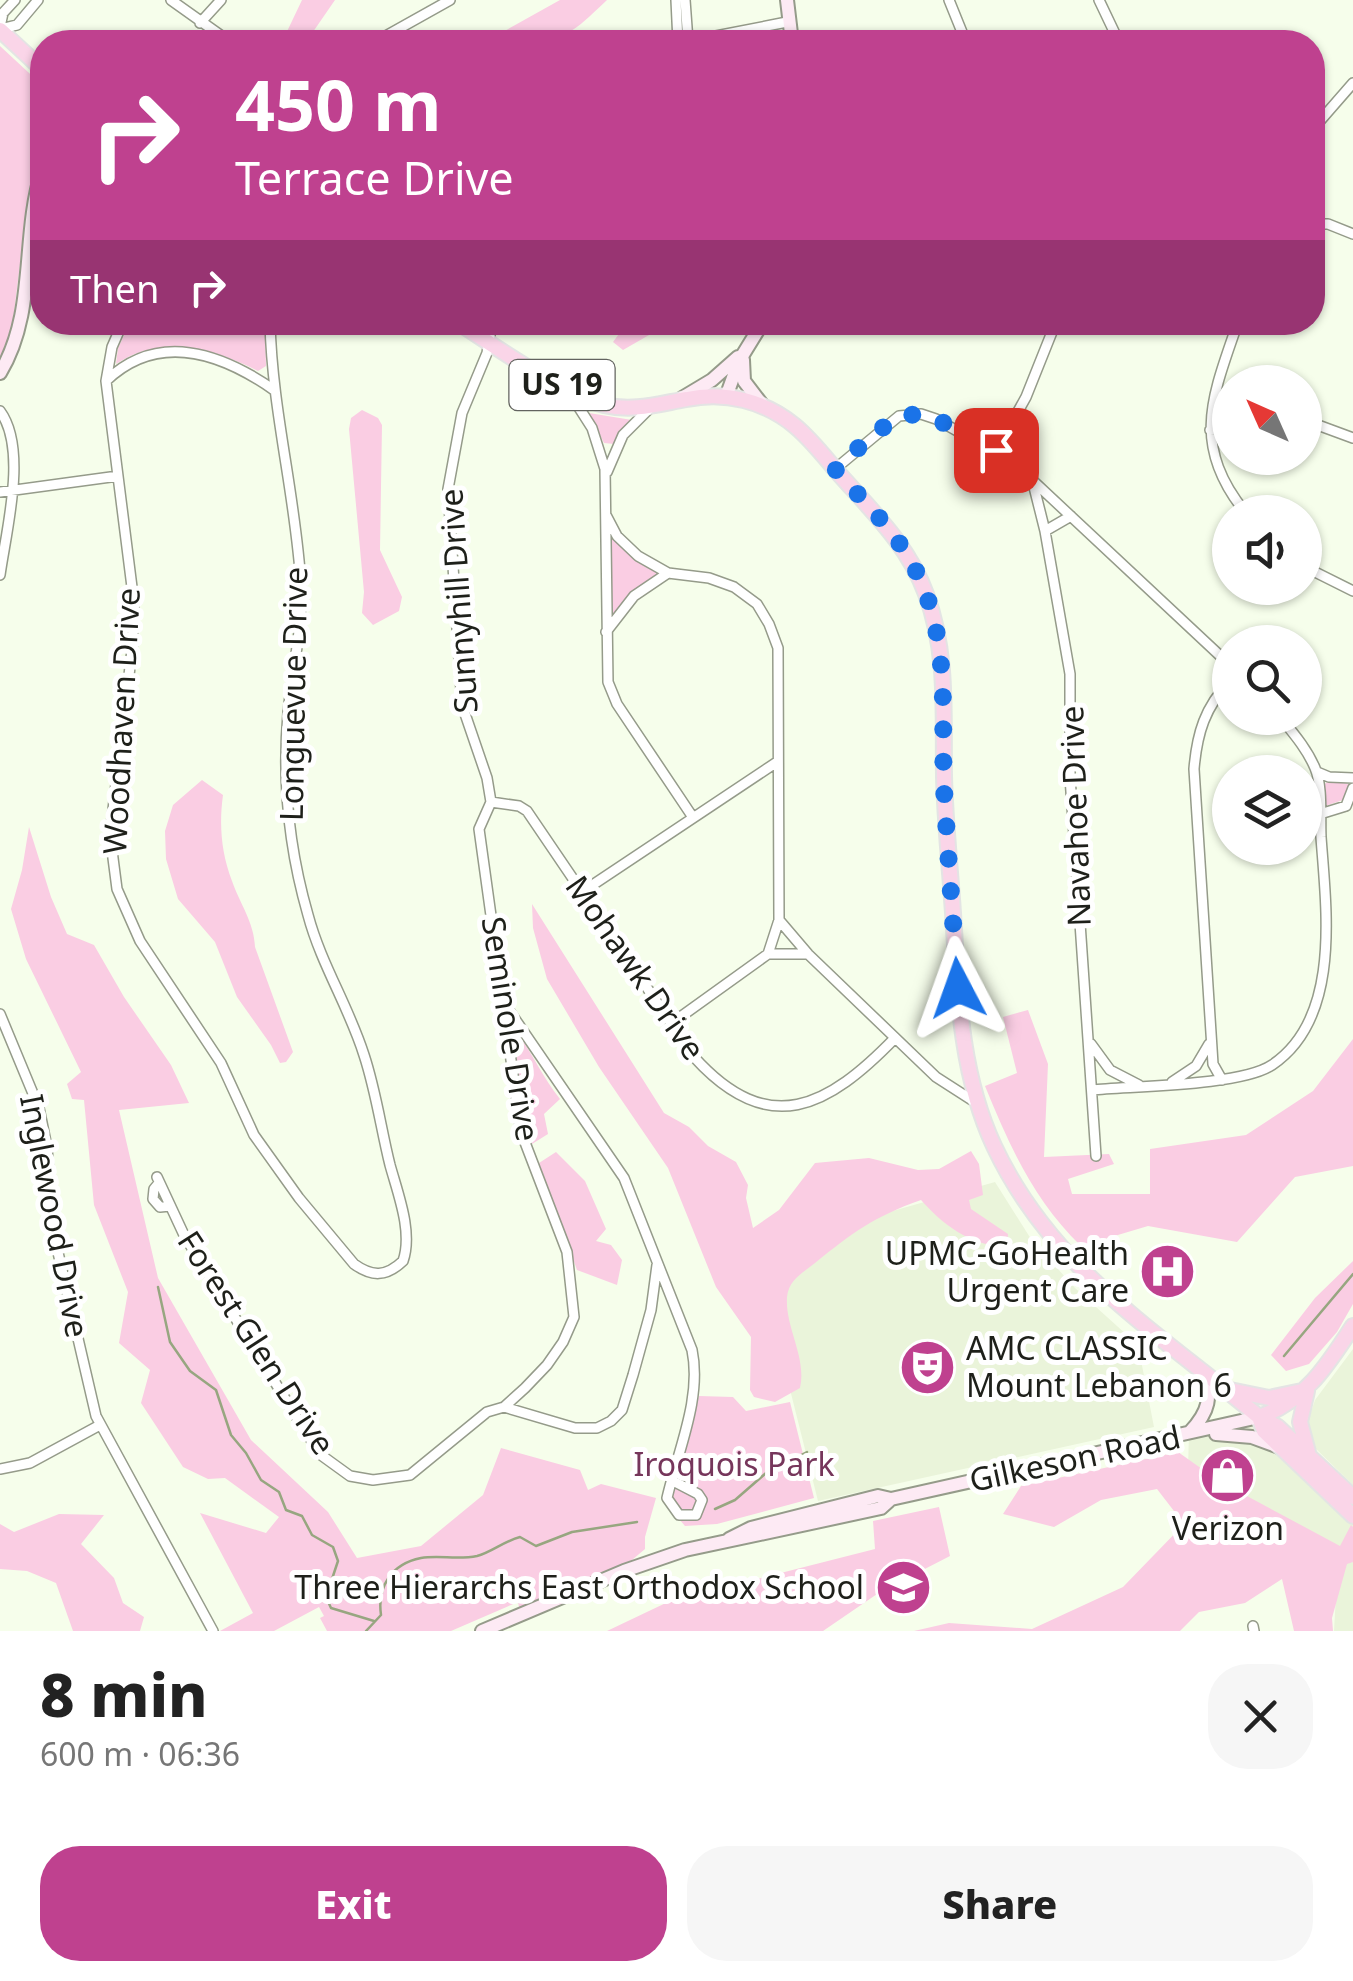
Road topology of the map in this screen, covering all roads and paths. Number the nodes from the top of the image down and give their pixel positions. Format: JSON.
{"nodes":[{"id":1,"x":15,"y":0,"type":"edge"},
{"id":2,"x":38,"y":0,"type":"edge"},
{"id":3,"x":171,"y":0,"type":"edge"},
{"id":4,"x":221,"y":0,"type":"edge"},
{"id":5,"x":450,"y":0,"type":"edge"},
{"id":6,"x":676,"y":0,"type":"edge"},
{"id":7,"x":685,"y":0,"type":"edge"},
{"id":8,"x":787,"y":0,"type":"edge"},
{"id":9,"x":949,"y":0,"type":"edge"},
{"id":10,"x":1099,"y":0,"type":"edge"},
{"id":11,"x":787,"y":22,"type":"junction"},
{"id":12,"x":200,"y":23,"type":"junction"},
{"id":13,"x":0,"y":29,"type":"edge"},
{"id":14,"x":211,"y":30,"type":"edge"},
{"id":15,"x":397,"y":30,"type":"edge"},
{"id":16,"x":682,"y":30,"type":"edge"},
{"id":17,"x":684,"y":30,"type":"edge"},
{"id":18,"x":746,"y":30,"type":"edge"},
{"id":19,"x":789,"y":30,"type":"edge"},
{"id":20,"x":961,"y":30,"type":"edge"},
{"id":21,"x":1113,"y":30,"type":"edge"},
{"id":22,"x":30,"y":58,"type":"edge"},
{"id":23,"x":1353,"y":82,"type":"edge"},
{"id":24,"x":1325,"y":115,"type":"edge"},
{"id":25,"x":1325,"y":224,"type":"edge"},
{"id":26,"x":1353,"y":234,"type":"edge"},
{"id":27,"x":30,"y":235,"type":"edge"},
{"id":28,"x":117,"y":335,"type":"edge"},
{"id":29,"x":271,"y":335,"type":"edge"},
{"id":30,"x":478,"y":335,"type":"edge"},
{"id":31,"x":490,"y":335,"type":"edge"},
{"id":32,"x":755,"y":335,"type":"edge"},
{"id":33,"x":1051,"y":335,"type":"edge"},
{"id":34,"x":1233,"y":335,"type":"edge"},
{"id":35,"x":489,"y":342,"type":"junction"},
{"id":36,"x":744,"y":352,"type":"junction"},
{"id":37,"x":0,"y":373,"type":"edge"},
{"id":38,"x":106,"y":382,"type":"junction"},
{"id":39,"x":566,"y":388,"type":"junction"},
{"id":40,"x":274,"y":390,"type":"junction"},
{"id":41,"x":726,"y":397,"type":"junction"},
{"id":42,"x":678,"y":400,"type":"junction"},
{"id":43,"x":651,"y":407,"type":"junction"},
{"id":44,"x":765,"y":407,"type":"junction"},
{"id":45,"x":0,"y":411,"type":"edge"},
{"id":46,"x":1322,"y":427,"type":"edge"},
{"id":47,"x":1210,"y":430,"type":"joint"},
{"id":48,"x":1353,"y":438,"type":"edge"},
{"id":49,"x":996,"y":450,"type":"junction"},
{"id":50,"x":835,"y":469,"type":"junction"},
{"id":51,"x":118,"y":476,"type":"junction"},
{"id":52,"x":1032,"y":479,"type":"junction"},
{"id":53,"x":606,"y":480,"type":"junction"},
{"id":54,"x":12,"y":490,"type":"junction"},
{"id":55,"x":0,"y":492,"type":"edge"},
{"id":56,"x":1233,"y":495,"type":"edge"},
{"id":57,"x":606,"y":516,"type":"junction"},
{"id":58,"x":1071,"y":516,"type":"junction"},
{"id":59,"x":1045,"y":531,"type":"junction"},
{"id":60,"x":668,"y":572,"type":"junction"},
{"id":61,"x":0,"y":575,"type":"edge"},
{"id":62,"x":1322,"y":575,"type":"edge"},
{"id":63,"x":1353,"y":590,"type":"edge"},
{"id":64,"x":606,"y":632,"type":"junction"},
{"id":65,"x":1212,"y":649,"type":"edge"},
{"id":66,"x":1212,"y":703,"type":"edge"},
{"id":67,"x":778,"y":762,"type":"junction"},
{"id":68,"x":1322,"y":774,"type":"edge"},
{"id":69,"x":1353,"y":778,"type":"edge"},
{"id":70,"x":1353,"y":788,"type":"edge"},
{"id":71,"x":491,"y":802,"type":"junction"},
{"id":72,"x":1350,"y":810,"type":"edge"},
{"id":73,"x":1322,"y":814,"type":"edge"},
{"id":74,"x":692,"y":816,"type":"junction"},
{"id":75,"x":1322,"y":852,"type":"edge"},
{"id":76,"x":582,"y":892,"type":"junction"},
{"id":77,"x":779,"y":920,"type":"junction"},
{"id":78,"x":768,"y":954,"type":"junction"},
{"id":79,"x":808,"y":954,"type":"junction"},
{"id":80,"x":504,"y":1004,"type":"junction"},
{"id":81,"x":0,"y":1014,"type":"edge"},
{"id":82,"x":672,"y":1023,"type":"junction"},
{"id":83,"x":896,"y":1038,"type":"junction"},
{"id":84,"x":1211,"y":1038,"type":"junction"},
{"id":85,"x":1088,"y":1040,"type":"junction"},
{"id":86,"x":1222,"y":1080,"type":"junction"},
{"id":87,"x":1170,"y":1083,"type":"junction"},
{"id":88,"x":1141,"y":1086,"type":"junction"},
{"id":89,"x":1092,"y":1090,"type":"junction"},
{"id":90,"x":978,"y":1104,"type":"junction"},
{"id":91,"x":1096,"y":1156,"type":"dead end"},
{"id":92,"x":158,"y":1180,"type":"dead end"},
{"id":93,"x":658,"y":1264,"type":"junction"},
{"id":94,"x":380,"y":1275,"type":"joint"},
{"id":95,"x":651,"y":1310,"type":"junction"},
{"id":96,"x":677,"y":1313,"type":"junction"},
{"id":97,"x":1353,"y":1326,"type":"edge"},
{"id":98,"x":1202,"y":1372,"type":"junction"},
{"id":99,"x":1222,"y":1388,"type":"junction"},
{"id":100,"x":1307,"y":1390,"type":"junction"},
{"id":101,"x":504,"y":1407,"type":"junction"},
{"id":102,"x":1259,"y":1417,"type":"junction"},
{"id":103,"x":100,"y":1426,"type":"junction"},
{"id":104,"x":1189,"y":1434,"type":"junction"},
{"id":105,"x":1283,"y":1448,"type":"junction"},
{"id":106,"x":1309,"y":1454,"type":"junction"},
{"id":107,"x":0,"y":1470,"type":"edge"},
{"id":108,"x":671,"y":1480,"type":"junction"},
{"id":109,"x":1353,"y":1497,"type":"edge"},
{"id":110,"x":1353,"y":1516,"type":"edge"},
{"id":111,"x":213,"y":1631,"type":"edge"},
{"id":112,"x":482,"y":1631,"type":"edge"}],
"edges":[{"from":1,"to":13,"type":"street"},
{"from":2,"to":13,"type":"street"},
{"from":3,"to":12,"type":"street"},
{"from":4,"to":12,"type":"street"},
{"from":5,"to":15,"type":"street"},
{"from":6,"to":16,"type":"street"},
{"from":7,"to":17,"type":"street"},
{"from":8,"to":11,"type":"street"},
{"from":9,"to":20,"type":"street"},
{"from":10,"to":21,"type":"street"},
{"from":11,"to":18,"type":"street"},
{"from":11,"to":19,"type":"street"},
{"from":12,"to":14,"type":"street"},
{"from":13,"to":22,"type":"main road"},
{"from":23,"to":24,"type":"street"},
{"from":25,"to":26,"type":"street"},
{"from":27,"to":37,"type":"street"},
{"from":28,"to":38,"type":"street","name":"Woodhaven Drive"},
{"from":29,"to":40,"type":"street","name":"Longuevue Drive"},
{"from":30,"to":35,"type":"main road","number":"US 19"},
{"from":31,"to":35,"type":"street","name":"Sunnyhill Drive"},
{"from":32,"to":36,"type":"street"},
{"from":33,"to":49,"type":"street"},
{"from":34,"to":47,"type":"street"},
{"from":35,"to":39,"type":"main road","number":"US 19"},
{"from":35,"to":71,"type":"street","name":"Sunnyhill Drive"},
{"from":36,"to":41,"type":"street"},
{"from":36,"to":42,"type":"street"},
{"from":36,"to":44,"type":"street"},
{"from":38,"to":40,"type":"street"},
{"from":38,"to":51,"type":"street","name":"Woodhaven Drive"},
{"from":39,"to":43,"type":"main road","number":"US 19"},
{"from":39,"to":53,"type":"street"},
{"from":40,"to":94,"type":"street","name":"Longuevue Drive"},
{"from":41,"to":42,"type":"main road","number":"US 19"},
{"from":41,"to":44,"type":"main road","number":"US 19"},
{"from":42,"to":43,"type":"main road","number":"US 19"},
{"from":43,"to":53,"type":"street"},
{"from":44,"to":50,"type":"main road","number":"US 19"},
{"from":45,"to":54,"type":"street"},
{"from":46,"to":48,"type":"street"},
{"from":47,"to":56,"type":"street"},
{"from":49,"to":50,"type":"street"},
{"from":49,"to":52,"type":"street"},
{"from":50,"to":90,"type":"main road","number":"US 19"},
{"from":51,"to":54,"type":"street"},
{"from":51,"to":94,"type":"street","name":"Woodhaven Drive"},
{"from":52,"to":58,"type":"street"},
{"from":52,"to":59,"type":"street","name":"Navahoe Drive"},
{"from":53,"to":57,"type":"street"},
{"from":54,"to":55,"type":"street"},
{"from":54,"to":61,"type":"street"},
{"from":57,"to":60,"type":"street"},
{"from":57,"to":64,"type":"street"},
{"from":58,"to":59,"type":"street"},
{"from":58,"to":65,"type":"street"},
{"from":59,"to":85,"type":"street","name":"Navahoe Drive"},
{"from":60,"to":64,"type":"street"},
{"from":60,"to":67,"type":"street"},
{"from":62,"to":63,"type":"street"},
{"from":64,"to":74,"type":"street"},
{"from":66,"to":84,"type":"street"},
{"from":67,"to":74,"type":"street"},
{"from":67,"to":77,"type":"street"},
{"from":68,"to":69,"type":"street"},
{"from":70,"to":72,"type":"street"},
{"from":71,"to":76,"type":"street","name":"Mohawk Drive"},
{"from":71,"to":80,"type":"street","name":"Seminole Drive"},
{"from":72,"to":73,"type":"street"},
{"from":74,"to":76,"type":"street"},
{"from":75,"to":86,"type":"street"},
{"from":76,"to":82,"type":"street","name":"Mohawk Drive"},
{"from":77,"to":78,"type":"street"},
{"from":77,"to":79,"type":"street"},
{"from":78,"to":79,"type":"street"},
{"from":78,"to":82,"type":"street"},
{"from":79,"to":83,"type":"street"},
{"from":80,"to":93,"type":"street"},
{"from":80,"to":101,"type":"street","name":"Seminole Drive"},
{"from":81,"to":103,"type":"street","name":"Inglewood Drive"},
{"from":82,"to":83,"type":"street","name":"Mohawk Drive"},
{"from":83,"to":90,"type":"street"},
{"from":84,"to":86,"type":"street"},
{"from":84,"to":87,"type":"street"},
{"from":85,"to":88,"type":"street"},
{"from":85,"to":89,"type":"street","name":"Navahoe Drive"},
{"from":86,"to":87,"type":"street"},
{"from":87,"to":88,"type":"street"},
{"from":88,"to":89,"type":"street"},
{"from":89,"to":91,"type":"street","name":"Navahoe Drive"},
{"from":90,"to":98,"type":"main road","number":"US 19"},
{"from":92,"to":101,"type":"street","name":"Forest Glen Drive"},
{"from":93,"to":95,"type":"street"},
{"from":93,"to":96,"type":"street"},
{"from":95,"to":96,"type":"street"},
{"from":95,"to":101,"type":"street"},
{"from":96,"to":108,"type":"street"},
{"from":97,"to":100,"type":"main road"},
{"from":98,"to":99,"type":"main road","number":"US 19"},
{"from":98,"to":104,"type":"street"},
{"from":99,"to":100,"type":"main road"},
{"from":99,"to":102,"type":"main road","number":"US 19"},
{"from":100,"to":102,"type":"main road"},
{"from":100,"to":106,"type":"main road"},
{"from":102,"to":104,"type":"street","name":"Gilkeson Road"},
{"from":102,"to":105,"type":"main road","number":"US 19"},
{"from":102,"to":106,"type":"main road","number":"US 19"},
{"from":103,"to":107,"type":"street"},
{"from":103,"to":111,"type":"street","name":"Inglewood Drive"},
{"from":104,"to":105,"type":"street"},
{"from":104,"to":112,"type":"street","name":"Gilkeson Road"},
{"from":105,"to":110,"type":"main road","number":"US 19"},
{"from":106,"to":109,"type":"main road","number":"US 19"},
{"from":108,"to":108,"type":"street"}]}
